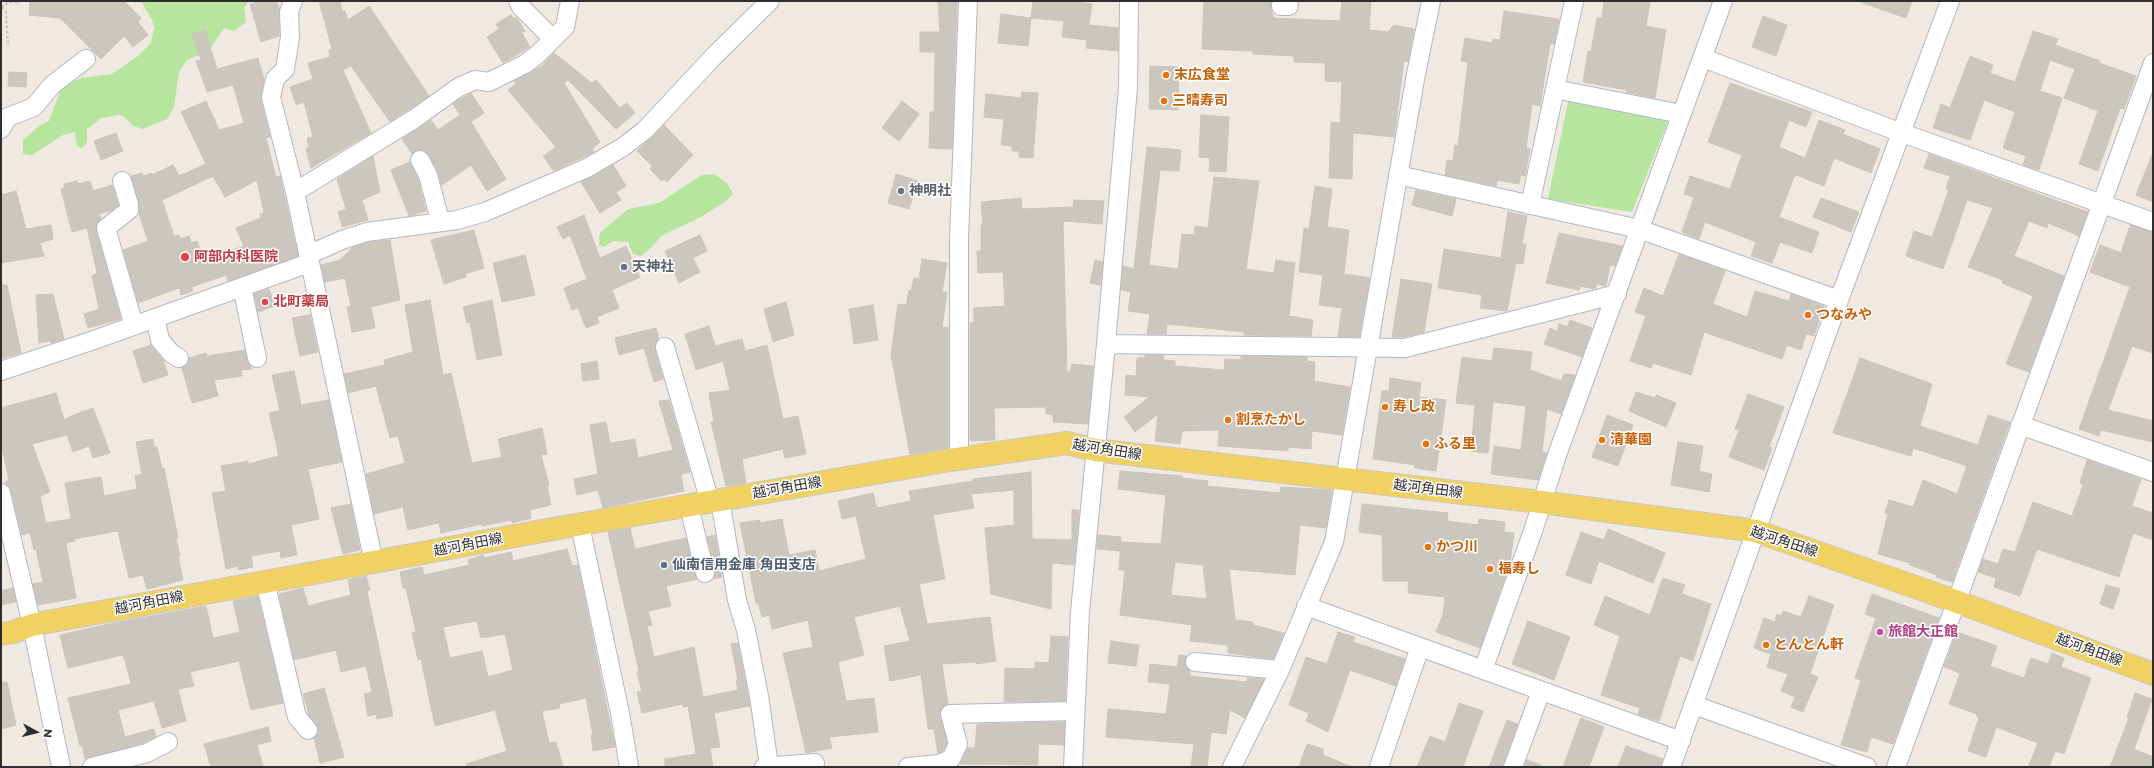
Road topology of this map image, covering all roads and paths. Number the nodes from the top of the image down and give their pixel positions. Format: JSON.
{"nodes":[{"id":1,"x":293,"y":1,"type":"edge"},
{"id":2,"x":518,"y":1,"type":"edge"},
{"id":3,"x":570,"y":1,"type":"edge"},
{"id":4,"x":770,"y":1,"type":"edge"},
{"id":5,"x":968,"y":1,"type":"edge"},
{"id":6,"x":1129,"y":1,"type":"edge"},
{"id":7,"x":1431,"y":1,"type":"edge"},
{"id":8,"x":1574,"y":1,"type":"edge"},
{"id":9,"x":1723,"y":1,"type":"edge"},
{"id":10,"x":1950,"y":1,"type":"edge"},
{"id":11,"x":9,"y":2,"type":"edge"},
{"id":12,"x":20,"y":2,"type":"dead end"},
{"id":13,"x":2,"y":7,"type":"edge"},
{"id":14,"x":553,"y":39,"type":"junction"},
{"id":15,"x":8,"y":46,"type":"dead end"},
{"id":16,"x":1703,"y":58,"type":"junction"},
{"id":17,"x":86,"y":59,"type":"dead end"},
{"id":18,"x":2153,"y":63,"type":"edge"},
{"id":19,"x":1555,"y":90,"type":"junction"},
{"id":20,"x":1681,"y":114,"type":"junction"},
{"id":21,"x":1,"y":129,"type":"edge"},
{"id":22,"x":1902,"y":133,"type":"junction"},
{"id":23,"x":420,"y":160,"type":"dead end"},
{"id":24,"x":1398,"y":175,"type":"junction"},
{"id":25,"x":122,"y":181,"type":"dead end"},
{"id":26,"x":295,"y":192,"type":"junction"},
{"id":27,"x":2101,"y":204,"type":"junction"},
{"id":28,"x":1530,"y":205,"type":"junction"},
{"id":29,"x":440,"y":221,"type":"junction"},
{"id":30,"x":2153,"y":222,"type":"edge"},
{"id":31,"x":1639,"y":229,"type":"junction"},
{"id":32,"x":308,"y":259,"type":"junction"},
{"id":33,"x":242,"y":287,"type":"junction"},
{"id":34,"x":1617,"y":294,"type":"junction"},
{"id":35,"x":1839,"y":300,"type":"junction"},
{"id":36,"x":155,"y":318,"type":"junction"},
{"id":37,"x":134,"y":326,"type":"junction"},
{"id":38,"x":1106,"y":344,"type":"junction"},
{"id":39,"x":665,"y":347,"type":"dead end"},
{"id":40,"x":1369,"y":347,"type":"junction"},
{"id":41,"x":179,"y":358,"type":"dead end"},
{"id":42,"x":257,"y":358,"type":"dead end"},
{"id":43,"x":1,"y":371,"type":"edge"},
{"id":44,"x":2020,"y":425,"type":"junction"},
{"id":45,"x":1095,"y":450,"type":"junction"},
{"id":46,"x":959,"y":459,"type":"junction"},
{"id":47,"x":2153,"y":472,"type":"edge"},
{"id":48,"x":1346,"y":480,"type":"junction"},
{"id":49,"x":1,"y":493,"type":"edge"},
{"id":50,"x":715,"y":501,"type":"junction"},
{"id":51,"x":1541,"y":502,"type":"junction"},
{"id":52,"x":689,"y":506,"type":"junction"},
{"id":53,"x":580,"y":525,"type":"junction"},
{"id":54,"x":1756,"y":531,"type":"junction"},
{"id":55,"x":374,"y":563,"type":"junction"},
{"id":56,"x":705,"y":573,"type":"dead end"},
{"id":57,"x":265,"y":581,"type":"junction"},
{"id":58,"x":1955,"y":601,"type":"junction"},
{"id":59,"x":1306,"y":606,"type":"junction"},
{"id":60,"x":32,"y":625,"type":"junction"},
{"id":61,"x":1,"y":634,"type":"edge"},
{"id":62,"x":1420,"y":647,"type":"junction"},
{"id":63,"x":1195,"y":662,"type":"dead end"},
{"id":64,"x":1280,"y":670,"type":"junction"},
{"id":65,"x":1483,"y":670,"type":"junction"},
{"id":66,"x":2153,"y":674,"type":"edge"},
{"id":67,"x":1541,"y":691,"type":"junction"},
{"id":68,"x":1694,"y":706,"type":"junction"},
{"id":69,"x":1075,"y":711,"type":"junction"},
{"id":70,"x":308,"y":730,"type":"dead end"},
{"id":71,"x":1681,"y":741,"type":"junction"},
{"id":72,"x":168,"y":742,"type":"dead end"},
{"id":73,"x":1835,"y":762,"type":"edge"},
{"id":74,"x":815,"y":763,"type":"dead end"},
{"id":75,"x":61,"y":767,"type":"edge"},
{"id":76,"x":92,"y":767,"type":"edge"},
{"id":77,"x":629,"y":767,"type":"edge"},
{"id":78,"x":766,"y":767,"type":"edge"},
{"id":79,"x":908,"y":767,"type":"edge"},
{"id":80,"x":1073,"y":767,"type":"edge"},
{"id":81,"x":1232,"y":767,"type":"edge"},
{"id":82,"x":1379,"y":767,"type":"edge"},
{"id":83,"x":1513,"y":767,"type":"edge"},
{"id":84,"x":1672,"y":767,"type":"edge"},
{"id":85,"x":1868,"y":767,"type":"edge"},
{"id":86,"x":1896,"y":767,"type":"edge"}],
"edges":[{"from":1,"to":26,"type":"street"},
{"from":2,"to":14,"type":"street"},
{"from":3,"to":14,"type":"street"},
{"from":4,"to":29,"type":"street"},
{"from":5,"to":46,"type":"street"},
{"from":6,"to":38,"type":"street"},
{"from":7,"to":24,"type":"street"},
{"from":8,"to":19,"type":"street"},
{"from":9,"to":16,"type":"street"},
{"from":10,"to":22,"type":"street"},
{"from":11,"to":12,"type":"path"},
{"from":11,"to":13,"type":"path"},
{"from":13,"to":15,"type":"path"},
{"from":14,"to":26,"type":"street"},
{"from":16,"to":20,"type":"street"},
{"from":16,"to":22,"type":"street"},
{"from":17,"to":21,"type":"street"},
{"from":18,"to":27,"type":"street"},
{"from":19,"to":20,"type":"street"},
{"from":19,"to":28,"type":"street"},
{"from":20,"to":31,"type":"street"},
{"from":22,"to":27,"type":"street"},
{"from":22,"to":35,"type":"street"},
{"from":23,"to":29,"type":"street"},
{"from":24,"to":28,"type":"street"},
{"from":24,"to":40,"type":"street"},
{"from":25,"to":37,"type":"street"},
{"from":26,"to":32,"type":"street"},
{"from":27,"to":30,"type":"street"},
{"from":27,"to":44,"type":"street"},
{"from":28,"to":31,"type":"street"},
{"from":29,"to":32,"type":"street"},
{"from":31,"to":34,"type":"street"},
{"from":31,"to":35,"type":"street"},
{"from":32,"to":33,"type":"street"},
{"from":32,"to":55,"type":"street"},
{"from":33,"to":36,"type":"street"},
{"from":33,"to":42,"type":"street"},
{"from":34,"to":40,"type":"street"},
{"from":34,"to":51,"type":"street"},
{"from":35,"to":54,"type":"street"},
{"from":36,"to":37,"type":"street"},
{"from":36,"to":41,"type":"street"},
{"from":37,"to":43,"type":"street"},
{"from":38,"to":40,"type":"street"},
{"from":38,"to":45,"type":"street"},
{"from":39,"to":50,"type":"street"},
{"from":40,"to":48,"type":"street"},
{"from":44,"to":47,"type":"street"},
{"from":44,"to":58,"type":"street"},
{"from":45,"to":46,"type":"main road","name":"越河角田線"},
{"from":45,"to":48,"type":"main road","name":"越河角田線"},
{"from":45,"to":69,"type":"street"},
{"from":46,"to":50,"type":"main road","name":"越河角田線"},
{"from":48,"to":51,"type":"main road","name":"越河角田線"},
{"from":48,"to":59,"type":"street"},
{"from":49,"to":60,"type":"street"},
{"from":50,"to":52,"type":"main road","name":"越河角田線"},
{"from":50,"to":78,"type":"street"},
{"from":51,"to":54,"type":"main road","name":"越河角田線"},
{"from":51,"to":65,"type":"street"},
{"from":52,"to":53,"type":"main road","name":"越河角田線"},
{"from":52,"to":56,"type":"street"},
{"from":53,"to":55,"type":"main road","name":"越河角田線"},
{"from":53,"to":77,"type":"street"},
{"from":54,"to":58,"type":"main road","name":"越河角田線"},
{"from":54,"to":68,"type":"street"},
{"from":55,"to":57,"type":"main road","name":"越河角田線"},
{"from":57,"to":60,"type":"main road","name":"越河角田線"},
{"from":57,"to":70,"type":"street"},
{"from":58,"to":66,"type":"main road","name":"越河角田線"},
{"from":58,"to":86,"type":"street"},
{"from":59,"to":62,"type":"street"},
{"from":59,"to":64,"type":"street"},
{"from":60,"to":61,"type":"main road","name":"越河角田線"},
{"from":60,"to":75,"type":"street"},
{"from":62,"to":65,"type":"street"},
{"from":62,"to":82,"type":"street"},
{"from":63,"to":64,"type":"street"},
{"from":64,"to":81,"type":"street"},
{"from":65,"to":67,"type":"street"},
{"from":67,"to":71,"type":"street"},
{"from":67,"to":83,"type":"street"},
{"from":68,"to":71,"type":"street"},
{"from":68,"to":73,"type":"street"},
{"from":69,"to":79,"type":"street"},
{"from":69,"to":80,"type":"street"},
{"from":71,"to":84,"type":"street"},
{"from":72,"to":76,"type":"street"},
{"from":73,"to":85,"type":"street"},
{"from":74,"to":78,"type":"street"}]}
